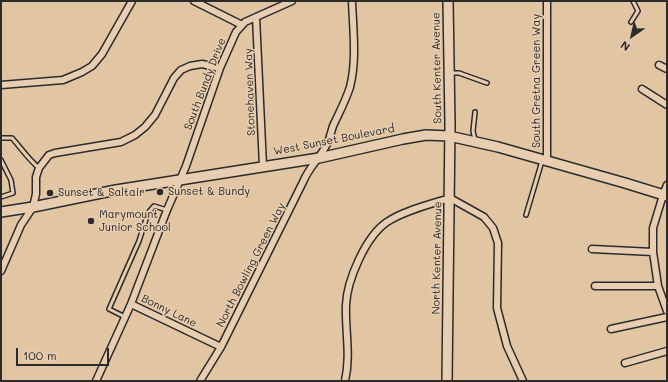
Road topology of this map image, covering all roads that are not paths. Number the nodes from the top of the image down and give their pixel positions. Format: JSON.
{"nodes":[{"id":1,"x":132,"y":1,"type":"edge"},
{"id":2,"x":194,"y":1,"type":"edge"},
{"id":3,"x":292,"y":1,"type":"edge"},
{"id":4,"x":352,"y":1,"type":"edge"},
{"id":5,"x":448,"y":1,"type":"edge"},
{"id":6,"x":547,"y":1,"type":"edge"},
{"id":7,"x":633,"y":1,"type":"edge"},
{"id":8,"x":256,"y":17,"type":"junction"},
{"id":9,"x":631,"y":22,"type":"dead end"},
{"id":10,"x":242,"y":25,"type":"junction"},
{"id":11,"x":660,"y":65,"type":"dead end"},
{"id":12,"x":220,"y":68,"type":"junction"},
{"id":13,"x":667,"y":69,"type":"edge"},
{"id":14,"x":448,"y":73,"type":"junction"},
{"id":15,"x":487,"y":83,"type":"dead end"},
{"id":16,"x":1,"y":85,"type":"edge"},
{"id":17,"x":642,"y":89,"type":"dead end"},
{"id":18,"x":667,"y":105,"type":"edge"},
{"id":19,"x":475,"y":112,"type":"dead end"},
{"id":20,"x":449,"y":136,"type":"junction"},
{"id":21,"x":1,"y":138,"type":"edge"},
{"id":22,"x":476,"y":142,"type":"junction"},
{"id":23,"x":319,"y":158,"type":"junction"},
{"id":24,"x":1,"y":160,"type":"edge"},
{"id":25,"x":545,"y":160,"type":"junction"},
{"id":26,"x":263,"y":166,"type":"junction"},
{"id":27,"x":40,"y":168,"type":"junction"},
{"id":28,"x":179,"y":180,"type":"junction"},
{"id":29,"x":667,"y":186,"type":"edge"},
{"id":30,"x":665,"y":196,"type":"edge"},
{"id":31,"x":1,"y":197,"type":"edge"},
{"id":32,"x":450,"y":198,"type":"junction"},
{"id":33,"x":33,"y":207,"type":"junction"},
{"id":34,"x":167,"y":210,"type":"junction"},
{"id":35,"x":1,"y":212,"type":"edge"},
{"id":36,"x":526,"y":216,"type":"dead end"},
{"id":37,"x":592,"y":249,"type":"dead end"},
{"id":38,"x":653,"y":252,"type":"junction"},
{"id":39,"x":1,"y":271,"type":"edge"},
{"id":40,"x":595,"y":286,"type":"dead end"},
{"id":41,"x":658,"y":286,"type":"junction"},
{"id":42,"x":131,"y":304,"type":"junction"},
{"id":43,"x":667,"y":310,"type":"edge"},
{"id":44,"x":125,"y":317,"type":"junction"},
{"id":45,"x":667,"y":317,"type":"edge"},
{"id":46,"x":611,"y":329,"type":"dead end"},
{"id":47,"x":221,"y":347,"type":"junction"},
{"id":48,"x":667,"y":351,"type":"edge"},
{"id":49,"x":625,"y":363,"type":"dead end"},
{"id":50,"x":96,"y":381,"type":"edge"},
{"id":51,"x":200,"y":381,"type":"edge"},
{"id":52,"x":345,"y":381,"type":"edge"},
{"id":53,"x":447,"y":381,"type":"edge"},
{"id":54,"x":523,"y":381,"type":"edge"}],
"edges":[{"from":1,"to":16,"type":"street"},
{"from":2,"to":10,"type":"street"},
{"from":3,"to":8,"type":"street","name":"South Bundy Drive"},
{"from":4,"to":23,"type":"street","name":"North Bowling Green Way"},
{"from":5,"to":14,"type":"main road","name":"South Kenter Avenue"},
{"from":6,"to":25,"type":"street","name":"South Gretna Green Way"},
{"from":7,"to":9,"type":"lane"},
{"from":8,"to":10,"type":"street","name":"South Bundy Drive"},
{"from":8,"to":26,"type":"street","name":"Stonehaven Way"},
{"from":10,"to":12,"type":"street","name":"South Bundy Drive"},
{"from":11,"to":13,"type":"street"},
{"from":12,"to":27,"type":"street"},
{"from":12,"to":28,"type":"street","name":"South Bundy Drive"},
{"from":14,"to":15,"type":"lane"},
{"from":14,"to":20,"type":"main road","name":"South Kenter Avenue"},
{"from":17,"to":18,"type":"street"},
{"from":19,"to":22,"type":"lane"},
{"from":20,"to":22,"type":"main road","name":"West Sunset Boulevard"},
{"from":20,"to":23,"type":"main road","name":"West Sunset Boulevard"},
{"from":20,"to":32,"type":"main road","name":"North Kenter Avenue"},
{"from":21,"to":27,"type":"lane"},
{"from":22,"to":25,"type":"main road","name":"West Sunset Boulevard"},
{"from":23,"to":26,"type":"main road","name":"West Sunset Boulevard"},
{"from":23,"to":47,"type":"street","name":"North Bowling Green Way"},
{"from":24,"to":31,"type":"lane"},
{"from":25,"to":30,"type":"main road","name":"West Sunset Boulevard"},
{"from":25,"to":36,"type":"lane"},
{"from":26,"to":28,"type":"main road","name":"West Sunset Boulevard"},
{"from":27,"to":33,"type":"street"},
{"from":28,"to":33,"type":"main road","name":"West Sunset Boulevard"},
{"from":28,"to":34,"type":"street","name":"South Bundy Drive"},
{"from":29,"to":30,"type":"street"},
{"from":30,"to":38,"type":"street"},
{"from":32,"to":52,"type":"street"},
{"from":32,"to":53,"type":"main road","name":"North Kenter Avenue"},
{"from":32,"to":54,"type":"street"},
{"from":33,"to":35,"type":"main road","name":"West Sunset Boulevard"},
{"from":33,"to":39,"type":"street"},
{"from":34,"to":42,"type":"street","name":"South Bundy Drive"},
{"from":34,"to":44,"type":"lane"},
{"from":37,"to":38,"type":"street"},
{"from":38,"to":41,"type":"street"},
{"from":40,"to":41,"type":"street"},
{"from":41,"to":43,"type":"street"},
{"from":42,"to":44,"type":"street","name":"South Bundy Drive"},
{"from":42,"to":47,"type":"street","name":"Bonny Lane"},
{"from":44,"to":50,"type":"street","name":"South Bundy Drive"},
{"from":45,"to":46,"type":"street"},
{"from":47,"to":51,"type":"street","name":"North Bowling Green Way"},
{"from":48,"to":49,"type":"street"}]}
